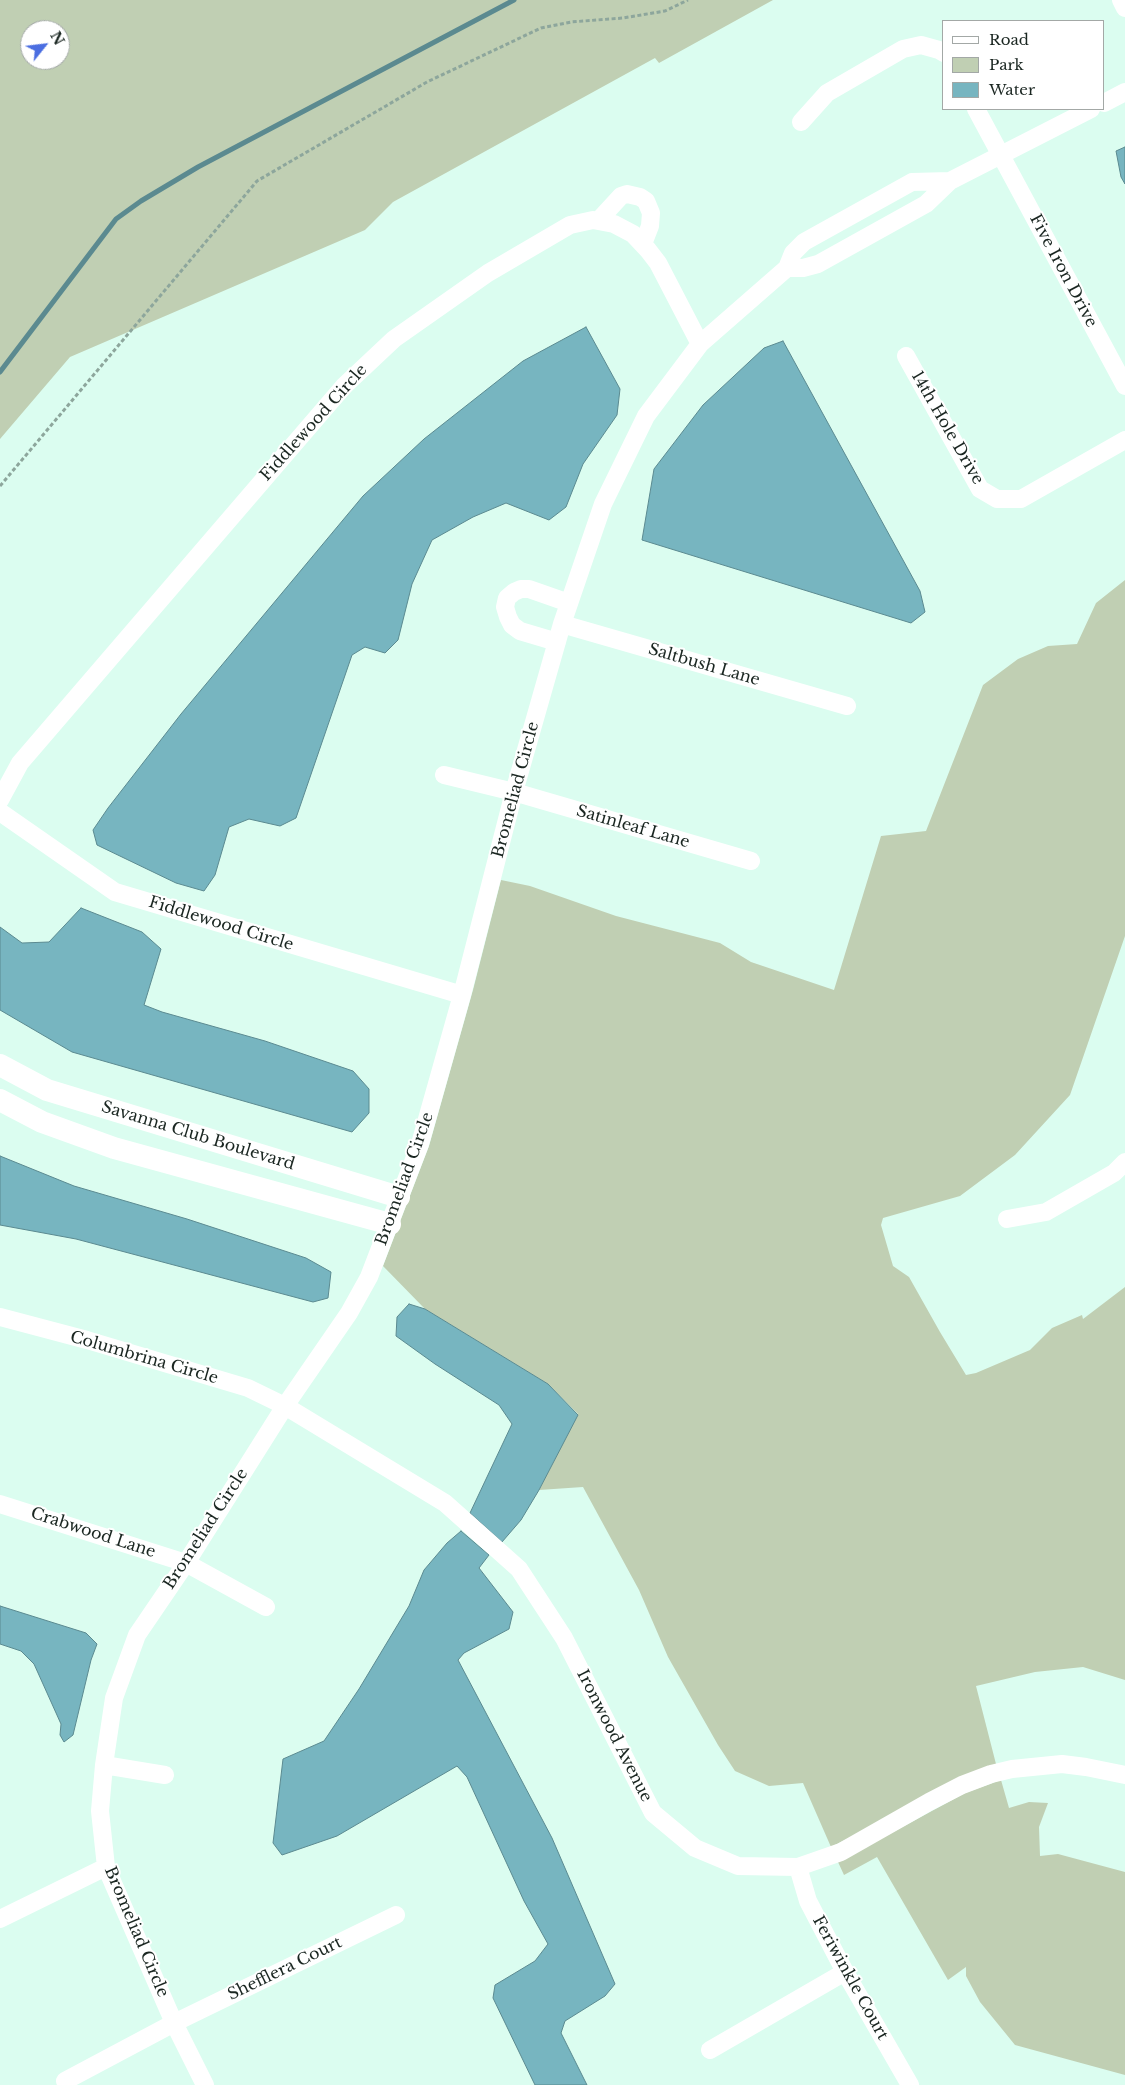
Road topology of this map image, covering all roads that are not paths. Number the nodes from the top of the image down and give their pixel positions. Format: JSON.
{"nodes":[{"id":1,"x":1121,"y":0,"type":"edge"},
{"id":2,"x":1125,"y":8,"type":"edge"},
{"id":3,"x":942,"y":52,"type":"edge"},
{"id":4,"x":1125,"y":92,"type":"edge"},
{"id":5,"x":1105,"y":102,"type":"edge"},
{"id":6,"x":977,"y":110,"type":"edge"},
{"id":7,"x":1089,"y":110,"type":"edge"},
{"id":8,"x":801,"y":122,"type":"dead end"},
{"id":9,"x":1001,"y":156,"type":"junction"},
{"id":10,"x":950,"y":181,"type":"junction"},
{"id":11,"x":598,"y":221,"type":"junction"},
{"id":12,"x":644,"y":244,"type":"junction"},
{"id":13,"x":787,"y":268,"type":"junction"},
{"id":14,"x":700,"y":344,"type":"junction"},
{"id":15,"x":906,"y":356,"type":"dead end"},
{"id":16,"x":1125,"y":386,"type":"edge"},
{"id":17,"x":1125,"y":440,"type":"edge"},
{"id":18,"x":569,"y":603,"type":"junction"},
{"id":19,"x":562,"y":624,"type":"junction"},
{"id":20,"x":557,"y":642,"type":"junction"},
{"id":21,"x":847,"y":706,"type":"dead end"},
{"id":22,"x":444,"y":775,"type":"dead end"},
{"id":23,"x":514,"y":792,"type":"junction"},
{"id":24,"x":0,"y":800,"type":"edge"},
{"id":25,"x":0,"y":812,"type":"edge"},
{"id":26,"x":751,"y":861,"type":"dead end"},
{"id":27,"x":462,"y":995,"type":"junction"},
{"id":28,"x":0,"y":1065,"type":"edge"},
{"id":29,"x":0,"y":1100,"type":"edge"},
{"id":30,"x":1125,"y":1162,"type":"edge"},
{"id":31,"x":400,"y":1197,"type":"junction"},
{"id":32,"x":1008,"y":1219,"type":"dead end"},
{"id":33,"x":390,"y":1224,"type":"junction"},
{"id":34,"x":0,"y":1317,"type":"edge"},
{"id":35,"x":285,"y":1406,"type":"junction"},
{"id":36,"x":0,"y":1504,"type":"edge"},
{"id":37,"x":186,"y":1563,"type":"junction"},
{"id":38,"x":266,"y":1607,"type":"dead end"},
{"id":39,"x":104,"y":1765,"type":"junction"},
{"id":40,"x":165,"y":1775,"type":"dead end"},
{"id":41,"x":1125,"y":1775,"type":"edge"},
{"id":42,"x":106,"y":1866,"type":"junction"},
{"id":43,"x":798,"y":1867,"type":"junction"},
{"id":44,"x":396,"y":1916,"type":"dead end"},
{"id":45,"x":0,"y":1919,"type":"edge"},
{"id":46,"x":845,"y":1972,"type":"junction"},
{"id":47,"x":174,"y":2023,"type":"junction"},
{"id":48,"x":710,"y":2050,"type":"dead end"},
{"id":49,"x":65,"y":2081,"type":"dead end"},
{"id":50,"x":205,"y":2085,"type":"edge"},
{"id":51,"x":910,"y":2085,"type":"edge"}],
"edges":[{"from":1,"to":2,"type":"street"},
{"from":3,"to":8,"type":"street"},
{"from":4,"to":5,"type":"street"},
{"from":6,"to":9,"type":"street","name":"Five Iron Drive"},
{"from":7,"to":9,"type":"street","name":"Bromeliad Circle"},
{"from":9,"to":10,"type":"street","name":"Bromeliad Circle"},
{"from":9,"to":16,"type":"street","name":"Five Iron Drive"},
{"from":10,"to":13,"type":"street","name":"Bromeliad Circle"},
{"from":10,"to":13,"type":"street","name":"Bromeliad Circle"},
{"from":11,"to":12,"type":"street","name":"Fiddlewood Circle"},
{"from":11,"to":12,"type":"street"},
{"from":11,"to":24,"type":"street","name":"Fiddlewood Circle"},
{"from":12,"to":14,"type":"street","name":"Fiddlewood Circle"},
{"from":13,"to":14,"type":"street","name":"Bromeliad Circle"},
{"from":14,"to":18,"type":"street","name":"Bromeliad Circle"},
{"from":15,"to":17,"type":"street","name":"14th Hole Drive"},
{"from":18,"to":19,"type":"street","name":"Bromeliad Circle"},
{"from":18,"to":20,"type":"street"},
{"from":19,"to":20,"type":"street","name":"Bromeliad Circle"},
{"from":19,"to":21,"type":"street","name":"Saltbush Lane"},
{"from":20,"to":23,"type":"street","name":"Bromeliad Circle"},
{"from":22,"to":23,"type":"street","name":"Satinleaf Lane"},
{"from":23,"to":26,"type":"street","name":"Satinleaf Lane"},
{"from":23,"to":27,"type":"street","name":"Bromeliad Circle"},
{"from":25,"to":27,"type":"street","name":"Fiddlewood Circle"},
{"from":27,"to":31,"type":"street","name":"Bromeliad Circle"},
{"from":28,"to":31,"type":"street","name":"Savanna Club Boulevard"},
{"from":29,"to":33,"type":"street","name":"Savanna Club Boulevard"},
{"from":30,"to":32,"type":"street"},
{"from":31,"to":33,"type":"street","name":"Bromeliad Circle"},
{"from":33,"to":35,"type":"street","name":"Bromeliad Circle"},
{"from":34,"to":35,"type":"street","name":"Columbrina Circle"},
{"from":35,"to":37,"type":"street","name":"Bromeliad Circle"},
{"from":35,"to":43,"type":"street","name":"Ironwood Avenue"},
{"from":36,"to":37,"type":"street","name":"Crabwood Lane"},
{"from":37,"to":38,"type":"street","name":"Crabwood Lane"},
{"from":37,"to":39,"type":"street","name":"Bromeliad Circle"},
{"from":39,"to":40,"type":"street"},
{"from":39,"to":42,"type":"street","name":"Bromeliad Circle"},
{"from":41,"to":43,"type":"street","name":"Ironwood Avenue"},
{"from":42,"to":45,"type":"street"},
{"from":42,"to":47,"type":"street","name":"Bromeliad Circle"},
{"from":43,"to":46,"type":"street","name":"Feriwinkle Court"},
{"from":44,"to":47,"type":"street","name":"Shefflera Court"},
{"from":46,"to":48,"type":"street"},
{"from":46,"to":51,"type":"street","name":"Feriwinkle Court"},
{"from":47,"to":49,"type":"street","name":"Shefflera Court"},
{"from":47,"to":50,"type":"street","name":"Bromeliad Circle"}]}
